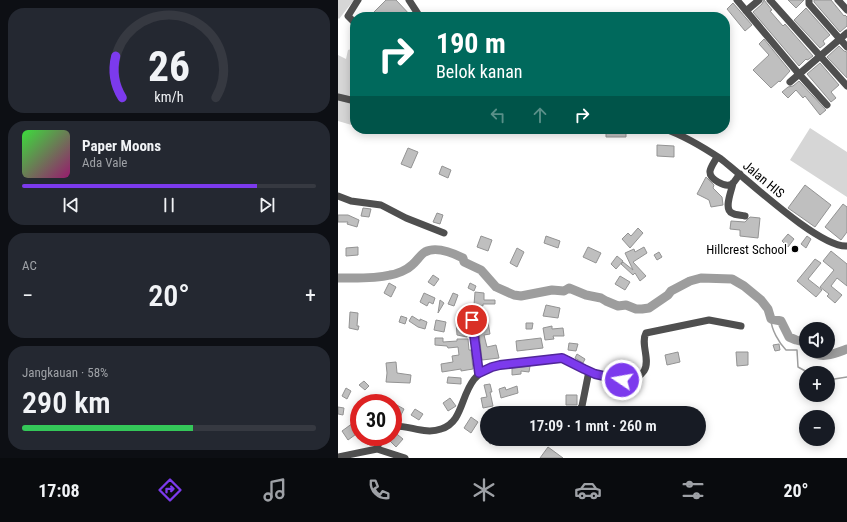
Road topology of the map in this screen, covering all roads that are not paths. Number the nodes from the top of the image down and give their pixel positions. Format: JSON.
{"nodes":[{"id":1,"x":358,"y":0,"type":"edge"},
{"id":2,"x":408,"y":0,"type":"edge"},
{"id":3,"x":737,"y":0,"type":"edge"},
{"id":4,"x":759,"y":0,"type":"edge"},
{"id":5,"x":770,"y":0,"type":"edge"},
{"id":6,"x":810,"y":0,"type":"edge"},
{"id":7,"x":838,"y":0,"type":"edge"},
{"id":8,"x":847,"y":10,"type":"edge"},
{"id":9,"x":746,"y":11,"type":"junction"},
{"id":10,"x":350,"y":12,"type":"edge"},
{"id":11,"x":416,"y":12,"type":"edge"},
{"id":12,"x":847,"y":33,"type":"edge"},
{"id":13,"x":840,"y":39,"type":"junction"},
{"id":14,"x":847,"y":47,"type":"edge"},
{"id":15,"x":820,"y":55,"type":"junction"},
{"id":16,"x":798,"y":74,"type":"junction"},
{"id":17,"x":790,"y":82,"type":"dead end"},
{"id":18,"x":847,"y":86,"type":"edge"},
{"id":19,"x":338,"y":98,"type":"edge"},
{"id":20,"x":350,"y":100,"type":"edge"},
{"id":21,"x":827,"y":105,"type":"dead end"},
{"id":22,"x":676,"y":134,"type":"edge"},
{"id":23,"x":717,"y":157,"type":"junction"},
{"id":24,"x":740,"y":174,"type":"junction"},
{"id":25,"x":733,"y":183,"type":"junction"},
{"id":26,"x":338,"y":196,"type":"edge"},
{"id":27,"x":745,"y":216,"type":"dead end"},
{"id":28,"x":444,"y":233,"type":"dead end"},
{"id":29,"x":847,"y":246,"type":"edge"},
{"id":30,"x":472,"y":320,"type":"dead end"},
{"id":31,"x":741,"y":326,"type":"dead end"},
{"id":32,"x":589,"y":371,"type":"junction"},
{"id":33,"x":479,"y":373,"type":"junction"},
{"id":34,"x":582,"y":406,"type":"edge"},
{"id":35,"x":402,"y":427,"type":"edge"},
{"id":36,"x":378,"y":446,"type":"edge"},
{"id":37,"x":378,"y":449,"type":"junction"},
{"id":38,"x":395,"y":456,"type":"edge"},
{"id":39,"x":338,"y":457,"type":"edge"},
{"id":40,"x":405,"y":458,"type":"edge"}],
"edges":[{"from":1,"to":10,"type":"street"},
{"from":2,"to":11,"type":"street"},
{"from":3,"to":9,"type":"street"},
{"from":4,"to":9,"type":"street"},
{"from":5,"to":15,"type":"street"},
{"from":6,"to":13,"type":"street"},
{"from":7,"to":8,"type":"street"},
{"from":9,"to":16,"type":"street"},
{"from":12,"to":13,"type":"street"},
{"from":13,"to":14,"type":"street"},
{"from":13,"to":15,"type":"street"},
{"from":15,"to":16,"type":"street"},
{"from":15,"to":18,"type":"street"},
{"from":16,"to":17,"type":"street"},
{"from":16,"to":21,"type":"street"},
{"from":19,"to":20,"type":"street"},
{"from":22,"to":23,"type":"street","name":"Jalan HIS"},
{"from":23,"to":24,"type":"street","name":"Jalan HIS"},
{"from":23,"to":25,"type":"street"},
{"from":24,"to":25,"type":"street"},
{"from":24,"to":29,"type":"street","name":"Jalan HIS"},
{"from":25,"to":27,"type":"street"},
{"from":26,"to":28,"type":"street"},
{"from":30,"to":33,"type":"street"},
{"from":31,"to":32,"type":"street"},
{"from":32,"to":33,"type":"street"},
{"from":32,"to":34,"type":"street"},
{"from":33,"to":35,"type":"street"},
{"from":36,"to":37,"type":"street"},
{"from":37,"to":38,"type":"street"},
{"from":37,"to":39,"type":"street"},
{"from":38,"to":40,"type":"street"}]}
